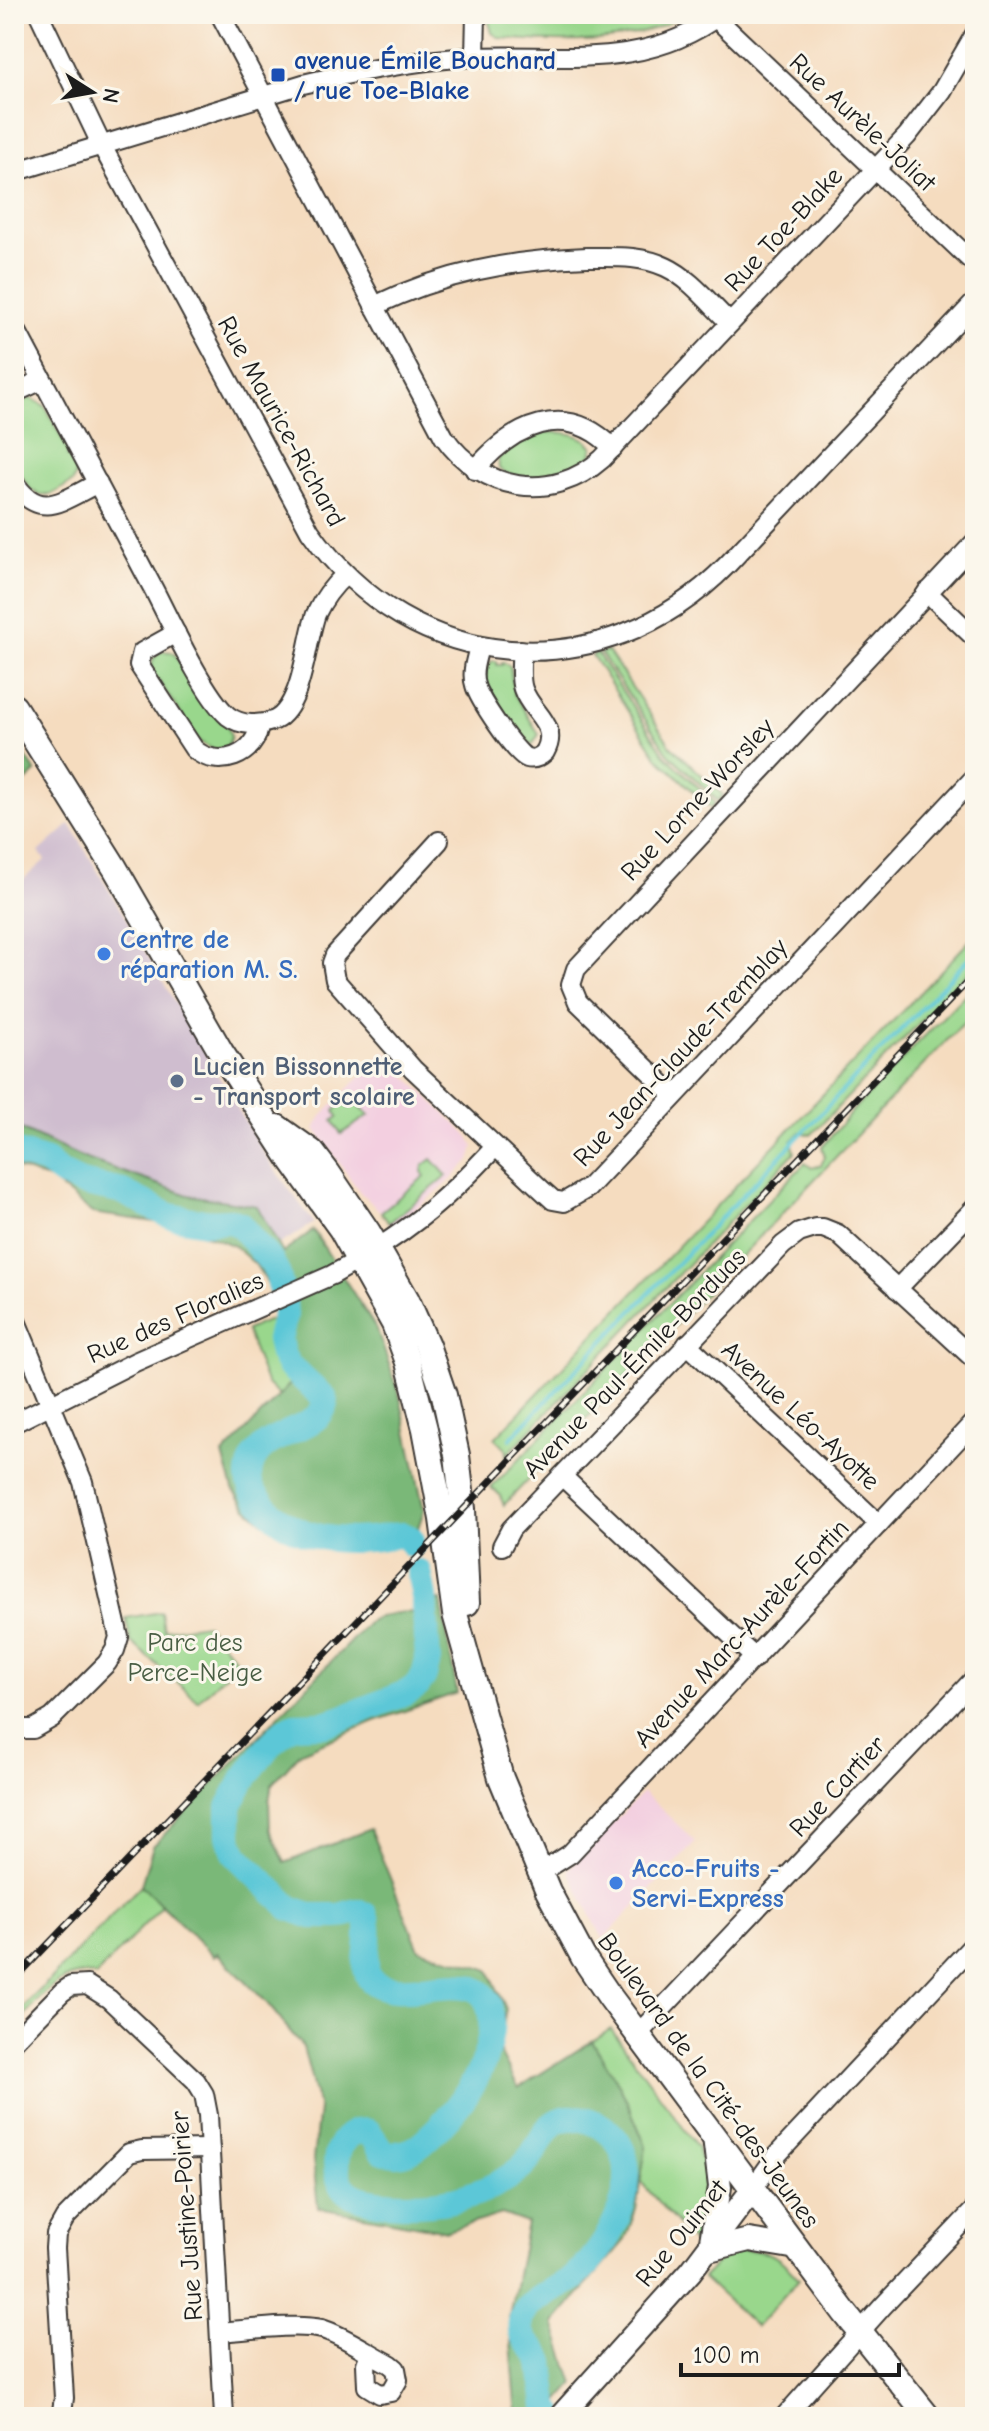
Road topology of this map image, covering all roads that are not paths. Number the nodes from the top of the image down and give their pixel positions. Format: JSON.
{"nodes":[{"id":1,"x":39,"y":14,"type":"edge"},
{"id":2,"x":220,"y":14,"type":"edge"},
{"id":3,"x":476,"y":14,"type":"edge"},
{"id":4,"x":719,"y":16,"type":"edge"},
{"id":5,"x":975,"y":34,"type":"edge"},
{"id":6,"x":475,"y":57,"type":"junction"},
{"id":7,"x":263,"y":97,"type":"junction"},
{"id":8,"x":102,"y":146,"type":"junction"},
{"id":9,"x":875,"y":170,"type":"junction"},
{"id":10,"x":14,"y":172,"type":"edge"},
{"id":11,"x":975,"y":264,"type":"edge"},
{"id":12,"x":975,"y":302,"type":"edge"},
{"id":13,"x":374,"y":306,"type":"junction"},
{"id":14,"x":730,"y":323,"type":"junction"},
{"id":15,"x":14,"y":326,"type":"edge"},
{"id":16,"x":42,"y":380,"type":"junction"},
{"id":17,"x":14,"y":393,"type":"edge"},
{"id":18,"x":613,"y":448,"type":"junction"},
{"id":19,"x":475,"y":470,"type":"junction"},
{"id":20,"x":14,"y":482,"type":"edge"},
{"id":21,"x":98,"y":483,"type":"junction"},
{"id":22,"x":975,"y":542,"type":"edge"},
{"id":23,"x":345,"y":575,"type":"junction"},
{"id":24,"x":927,"y":592,"type":"junction"},
{"id":25,"x":176,"y":633,"type":"junction"},
{"id":26,"x":975,"y":638,"type":"edge"},
{"id":27,"x":479,"y":647,"type":"junction"},
{"id":28,"x":521,"y":650,"type":"junction"},
{"id":29,"x":14,"y":707,"type":"edge"},
{"id":30,"x":259,"y":724,"type":"junction"},
{"id":31,"x":975,"y":777,"type":"edge"},
{"id":32,"x":439,"y":841,"type":"dead end"},
{"id":33,"x":674,"y":1095,"type":"junction"},
{"id":34,"x":495,"y":1147,"type":"junction"},
{"id":35,"x":975,"y":1208,"type":"edge"},
{"id":36,"x":368,"y":1255,"type":"junction"},
{"id":37,"x":897,"y":1289,"type":"junction"},
{"id":38,"x":14,"y":1316,"type":"edge"},
{"id":39,"x":687,"y":1344,"type":"junction"},
{"id":40,"x":975,"y":1360,"type":"edge"},
{"id":41,"x":51,"y":1404,"type":"junction"},
{"id":42,"x":975,"y":1421,"type":"edge"},
{"id":43,"x":14,"y":1423,"type":"edge"},
{"id":44,"x":562,"y":1476,"type":"junction"},
{"id":45,"x":879,"y":1524,"type":"junction"},
{"id":46,"x":502,"y":1546,"type":"dead end"},
{"id":47,"x":755,"y":1658,"type":"junction"},
{"id":48,"x":975,"y":1678,"type":"edge"},
{"id":49,"x":14,"y":1729,"type":"edge"},
{"id":50,"x":540,"y":1873,"type":"junction"},
{"id":51,"x":975,"y":1943,"type":"edge"},
{"id":52,"x":638,"y":2034,"type":"junction"},
{"id":53,"x":14,"y":2041,"type":"edge"},
{"id":54,"x":714,"y":2137,"type":"junction"},
{"id":55,"x":210,"y":2149,"type":"junction"},
{"id":56,"x":752,"y":2190,"type":"junction"},
{"id":57,"x":975,"y":2209,"type":"edge"},
{"id":58,"x":797,"y":2248,"type":"junction"},
{"id":59,"x":709,"y":2250,"type":"junction"},
{"id":60,"x":220,"y":2332,"type":"junction"},
{"id":61,"x":860,"y":2332,"type":"junction"},
{"id":62,"x":370,"y":2353,"type":"dead end"},
{"id":63,"x":898,"y":2380,"type":"junction"},
{"id":64,"x":565,"y":2411,"type":"edge"},
{"id":65,"x":61,"y":2417,"type":"edge"},
{"id":66,"x":224,"y":2417,"type":"edge"},
{"id":67,"x":784,"y":2417,"type":"edge"},
{"id":68,"x":928,"y":2417,"type":"edge"},
{"id":69,"x":946,"y":2417,"type":"edge"}],
"edges":[{"from":1,"to":8,"type":"street","name":"Rue Maurice-Richard"},
{"from":2,"to":7,"type":"street","name":"Rue Toe-Blake"},
{"from":3,"to":6,"type":"street"},
{"from":4,"to":6,"type":"street"},
{"from":4,"to":9,"type":"street","name":"Rue Aurèle-Joliat"},
{"from":5,"to":9,"type":"street","name":"Rue Toe-Blake"},
{"from":6,"to":7,"type":"street"},
{"from":7,"to":8,"type":"street"},
{"from":7,"to":13,"type":"street","name":"Rue Toe-Blake"},
{"from":8,"to":10,"type":"street"},
{"from":8,"to":23,"type":"street","name":"Rue Maurice-Richard"},
{"from":9,"to":11,"type":"street","name":"Rue Aurèle-Joliat"},
{"from":9,"to":14,"type":"street","name":"Rue Toe-Blake"},
{"from":12,"to":28,"type":"street","name":"Rue Maurice-Richard"},
{"from":13,"to":14,"type":"street"},
{"from":13,"to":19,"type":"street","name":"Rue Toe-Blake"},
{"from":14,"to":18,"type":"street","name":"Rue Toe-Blake"},
{"from":15,"to":16,"type":"street"},
{"from":16,"to":17,"type":"street"},
{"from":16,"to":21,"type":"street"},
{"from":18,"to":19,"type":"street","name":"Rue Toe-Blake"},
{"from":18,"to":19,"type":"street"},
{"from":20,"to":21,"type":"street"},
{"from":21,"to":25,"type":"street"},
{"from":22,"to":24,"type":"street","name":"Rue Lorne-Worsley"},
{"from":23,"to":27,"type":"street","name":"Rue Maurice-Richard"},
{"from":23,"to":30,"type":"street"},
{"from":24,"to":26,"type":"street"},
{"from":24,"to":33,"type":"street","name":"Rue Lorne-Worsley"},
{"from":25,"to":30,"type":"street"},
{"from":25,"to":30,"type":"street"},
{"from":27,"to":28,"type":"street","name":"Rue Maurice-Richard"},
{"from":27,"to":28,"type":"street"},
{"from":29,"to":36,"type":"main road","name":"Boulevard de la Cité-des-Jeunes"},
{"from":31,"to":33,"type":"street","name":"Rue Jean-Claude-Tremblay"},
{"from":32,"to":34,"type":"street","name":"Rue Jean-Claude-Tremblay"},
{"from":33,"to":34,"type":"street","name":"Rue Jean-Claude-Tremblay"},
{"from":34,"to":36,"type":"street","name":"Rue des Floralies"},
{"from":35,"to":37,"type":"street"},
{"from":36,"to":41,"type":"street","name":"Rue des Floralies"},
{"from":36,"to":50,"type":"main road","name":"Boulevard de la Cité-des-Jeunes"},
{"from":37,"to":39,"type":"street","name":"Avenue Paul-Émile-Borduas"},
{"from":37,"to":40,"type":"street"},
{"from":38,"to":41,"type":"street"},
{"from":39,"to":44,"type":"street","name":"Avenue Paul-Émile-Borduas"},
{"from":39,"to":45,"type":"street","name":"Avenue Léo-Ayotte"},
{"from":41,"to":43,"type":"street","name":"Rue des Floralies"},
{"from":41,"to":49,"type":"street"},
{"from":42,"to":45,"type":"street","name":"Avenue Marc-Aurèle-Fortin"},
{"from":44,"to":46,"type":"street","name":"Avenue Paul-Émile-Borduas"},
{"from":44,"to":47,"type":"street"},
{"from":45,"to":47,"type":"street","name":"Avenue Marc-Aurèle-Fortin"},
{"from":47,"to":50,"type":"street","name":"Avenue Marc-Aurèle-Fortin"},
{"from":48,"to":52,"type":"street","name":"Rue Cartier"},
{"from":50,"to":52,"type":"main road","name":"Boulevard de la Cité-des-Jeunes"},
{"from":51,"to":56,"type":"street","name":"Rue Ouimet"},
{"from":52,"to":54,"type":"main road","name":"Boulevard de la Cité-des-Jeunes"},
{"from":53,"to":55,"type":"street","name":"Rue Justine-Poirier"},
{"from":54,"to":56,"type":"main road","name":"Boulevard de la Cité-des-Jeunes"},
{"from":54,"to":59,"type":"street"},
{"from":55,"to":60,"type":"street","name":"Rue Justine-Poirier"},
{"from":55,"to":65,"type":"street"},
{"from":56,"to":58,"type":"main road","name":"Boulevard de la Cité-des-Jeunes"},
{"from":56,"to":59,"type":"street","name":"Rue Ouimet"},
{"from":57,"to":61,"type":"street"},
{"from":58,"to":59,"type":"street"},
{"from":58,"to":61,"type":"main road","name":"Boulevard de la Cité-des-Jeunes"},
{"from":59,"to":64,"type":"street","name":"Rue Ouimet"},
{"from":60,"to":62,"type":"street"},
{"from":60,"to":66,"type":"street","name":"Rue Justine-Poirier"},
{"from":61,"to":63,"type":"main road","name":"Boulevard de la Cité-des-Jeunes"},
{"from":61,"to":67,"type":"street"},
{"from":63,"to":68,"type":"main road","name":"Boulevard de la Cité-des-Jeunes"},
{"from":63,"to":69,"type":"main road","name":"Boulevard de la Cité-des-Jeunes"}]}
